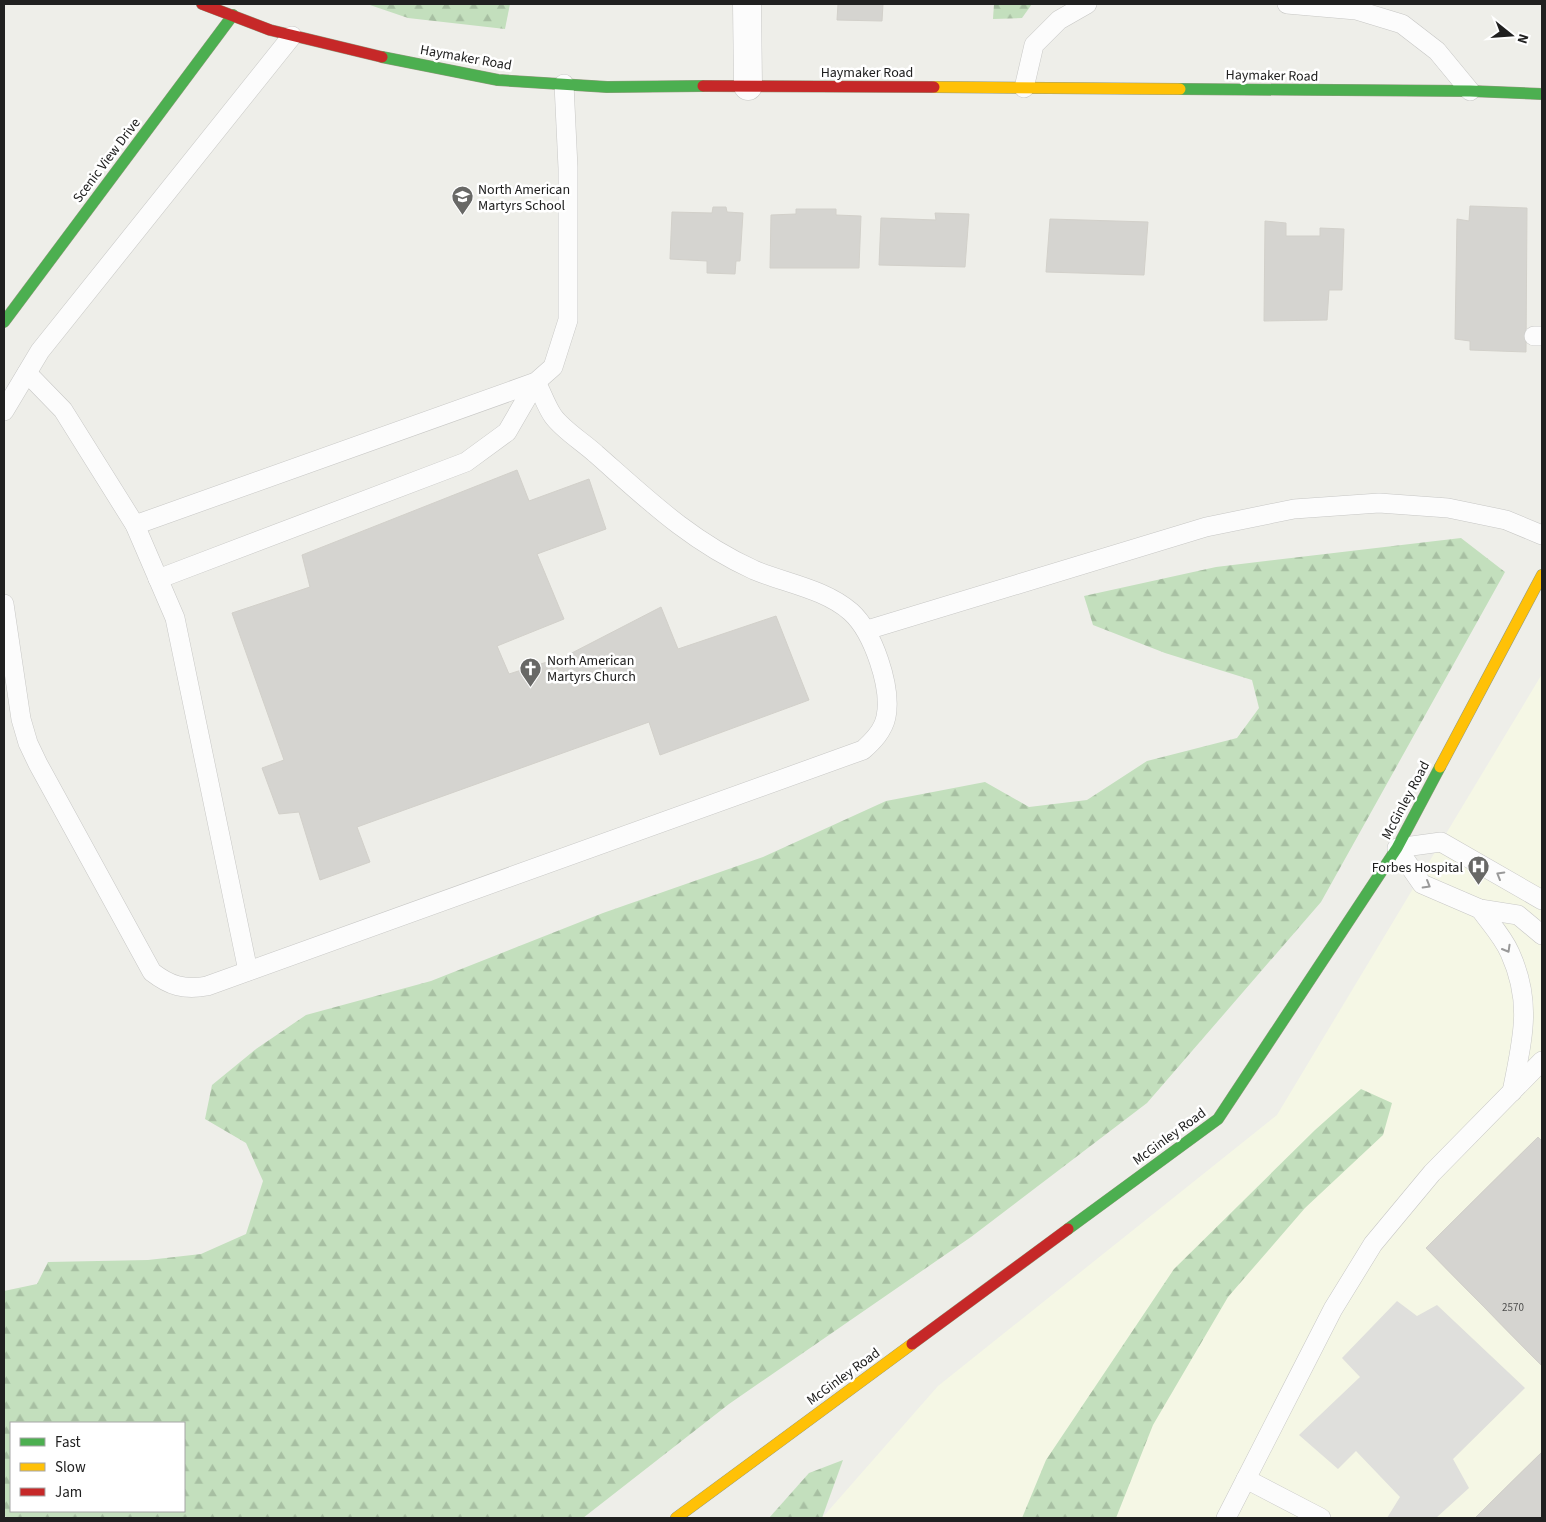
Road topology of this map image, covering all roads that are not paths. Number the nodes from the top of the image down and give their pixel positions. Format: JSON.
{"nodes":[{"id":1,"x":202,"y":4,"type":"edge"},
{"id":2,"x":747,"y":4,"type":"edge"},
{"id":3,"x":1087,"y":4,"type":"edge"},
{"id":4,"x":1287,"y":4,"type":"edge"},
{"id":5,"x":233,"y":16,"type":"junction"},
{"id":6,"x":292,"y":36,"type":"junction"},
{"id":7,"x":564,"y":84,"type":"junction"},
{"id":8,"x":748,"y":86,"type":"junction"},
{"id":9,"x":1024,"y":88,"type":"junction"},
{"id":10,"x":1470,"y":91,"type":"junction"},
{"id":11,"x":1542,"y":94,"type":"edge"},
{"id":12,"x":1515,"y":104,"type":"dead end"},
{"id":13,"x":4,"y":322,"type":"edge"},
{"id":14,"x":27,"y":373,"type":"junction"},
{"id":15,"x":536,"y":382,"type":"junction"},
{"id":16,"x":4,"y":411,"type":"edge"},
{"id":17,"x":135,"y":525,"type":"junction"},
{"id":18,"x":1542,"y":535,"type":"edge"},
{"id":19,"x":1542,"y":575,"type":"edge"},
{"id":20,"x":158,"y":579,"type":"junction"},
{"id":21,"x":4,"y":604,"type":"edge"},
{"id":22,"x":867,"y":630,"type":"junction"},
{"id":23,"x":1396,"y":848,"type":"junction"},
{"id":24,"x":1542,"y":900,"type":"edge"},
{"id":25,"x":1480,"y":909,"type":"junction"},
{"id":26,"x":1542,"y":935,"type":"edge"},
{"id":27,"x":248,"y":971,"type":"junction"},
{"id":28,"x":1542,"y":1061,"type":"edge"},
{"id":29,"x":1512,"y":1092,"type":"junction"},
{"id":30,"x":1246,"y":1479,"type":"junction"},
{"id":31,"x":689,"y":1512,"type":"edge"},
{"id":32,"x":676,"y":1518,"type":"edge"},
{"id":33,"x":1226,"y":1518,"type":"edge"},
{"id":34,"x":1321,"y":1518,"type":"edge"}],
"edges":[{"from":1,"to":5,"type":"street","name":"Haymaker Road"},
{"from":2,"to":8,"type":"street"},
{"from":3,"to":9,"type":"lane"},
{"from":4,"to":10,"type":"lane"},
{"from":5,"to":6,"type":"street","name":"Haymaker Road"},
{"from":5,"to":13,"type":"street","name":"Scenic View Drive"},
{"from":6,"to":7,"type":"street","name":"Haymaker Road"},
{"from":6,"to":14,"type":"lane"},
{"from":7,"to":8,"type":"street","name":"Haymaker Road"},
{"from":7,"to":15,"type":"lane"},
{"from":8,"to":9,"type":"street","name":"Haymaker Road"},
{"from":9,"to":10,"type":"street","name":"Haymaker Road"},
{"from":10,"to":11,"type":"street","name":"Haymaker Road"},
{"from":10,"to":12,"type":"street"},
{"from":14,"to":16,"type":"lane"},
{"from":14,"to":17,"type":"lane"},
{"from":15,"to":17,"type":"lane"},
{"from":15,"to":20,"type":"lane"},
{"from":15,"to":22,"type":"lane"},
{"from":17,"to":20,"type":"lane"},
{"from":18,"to":22,"type":"lane"},
{"from":19,"to":23,"type":"street","name":"McGinley Road"},
{"from":20,"to":27,"type":"lane"},
{"from":21,"to":27,"type":"lane"},
{"from":22,"to":27,"type":"lane"},
{"from":24,"to":23,"type":"lane","one_way":true},
{"from":23,"to":25,"type":"lane","one_way":true},
{"from":23,"to":31,"type":"street","name":"McGinley Road"},
{"from":25,"to":26,"type":"lane"},
{"from":25,"to":29,"type":"lane","one_way":true},
{"from":28,"to":29,"type":"lane"},
{"from":29,"to":30,"type":"lane"},
{"from":30,"to":33,"type":"lane"},
{"from":30,"to":34,"type":"lane"},
{"from":31,"to":32,"type":"street","name":"McGinley Road"}]}
